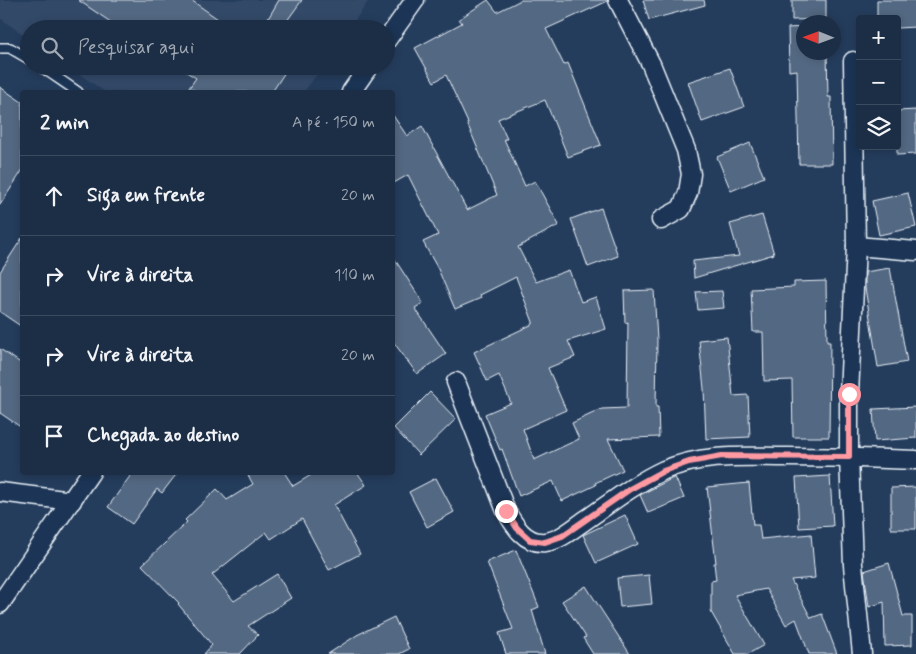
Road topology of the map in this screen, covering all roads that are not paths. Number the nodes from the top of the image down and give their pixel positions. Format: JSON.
{"nodes":[{"id":1,"x":415,"y":0,"type":"edge"},
{"id":2,"x":618,"y":0,"type":"edge"},
{"id":3,"x":395,"y":28,"type":"edge"},
{"id":4,"x":0,"y":48,"type":"edge"},
{"id":5,"x":20,"y":54,"type":"edge"},
{"id":6,"x":853,"y":60,"type":"dead end"},
{"id":7,"x":53,"y":75,"type":"edge"},
{"id":8,"x":363,"y":75,"type":"edge"},
{"id":9,"x":75,"y":90,"type":"edge"},
{"id":10,"x":352,"y":90,"type":"edge"},
{"id":11,"x":661,"y":220,"type":"dead end"},
{"id":12,"x":856,"y":246,"type":"junction"},
{"id":13,"x":916,"y":251,"type":"edge"},
{"id":14,"x":456,"y":382,"type":"dead end"},
{"id":15,"x":849,"y":457,"type":"junction"},
{"id":16,"x":916,"y":460,"type":"edge"},
{"id":17,"x":89,"y":475,"type":"edge"},
{"id":18,"x":0,"y":492,"type":"edge"},
{"id":19,"x":72,"y":501,"type":"junction"},
{"id":20,"x":0,"y":604,"type":"edge"},
{"id":21,"x":862,"y":654,"type":"edge"}],
"edges":[{"from":1,"to":3,"type":"street"},
{"from":2,"to":11,"type":"street"},
{"from":4,"to":5,"type":"lane"},
{"from":6,"to":12,"type":"street"},
{"from":7,"to":9,"type":"lane"},
{"from":8,"to":10,"type":"street"},
{"from":12,"to":13,"type":"street"},
{"from":12,"to":15,"type":"street"},
{"from":14,"to":15,"type":"street"},
{"from":15,"to":16,"type":"street"},
{"from":15,"to":21,"type":"street"},
{"from":17,"to":19,"type":"street"},
{"from":18,"to":19,"type":"street"},
{"from":19,"to":20,"type":"street"}]}
